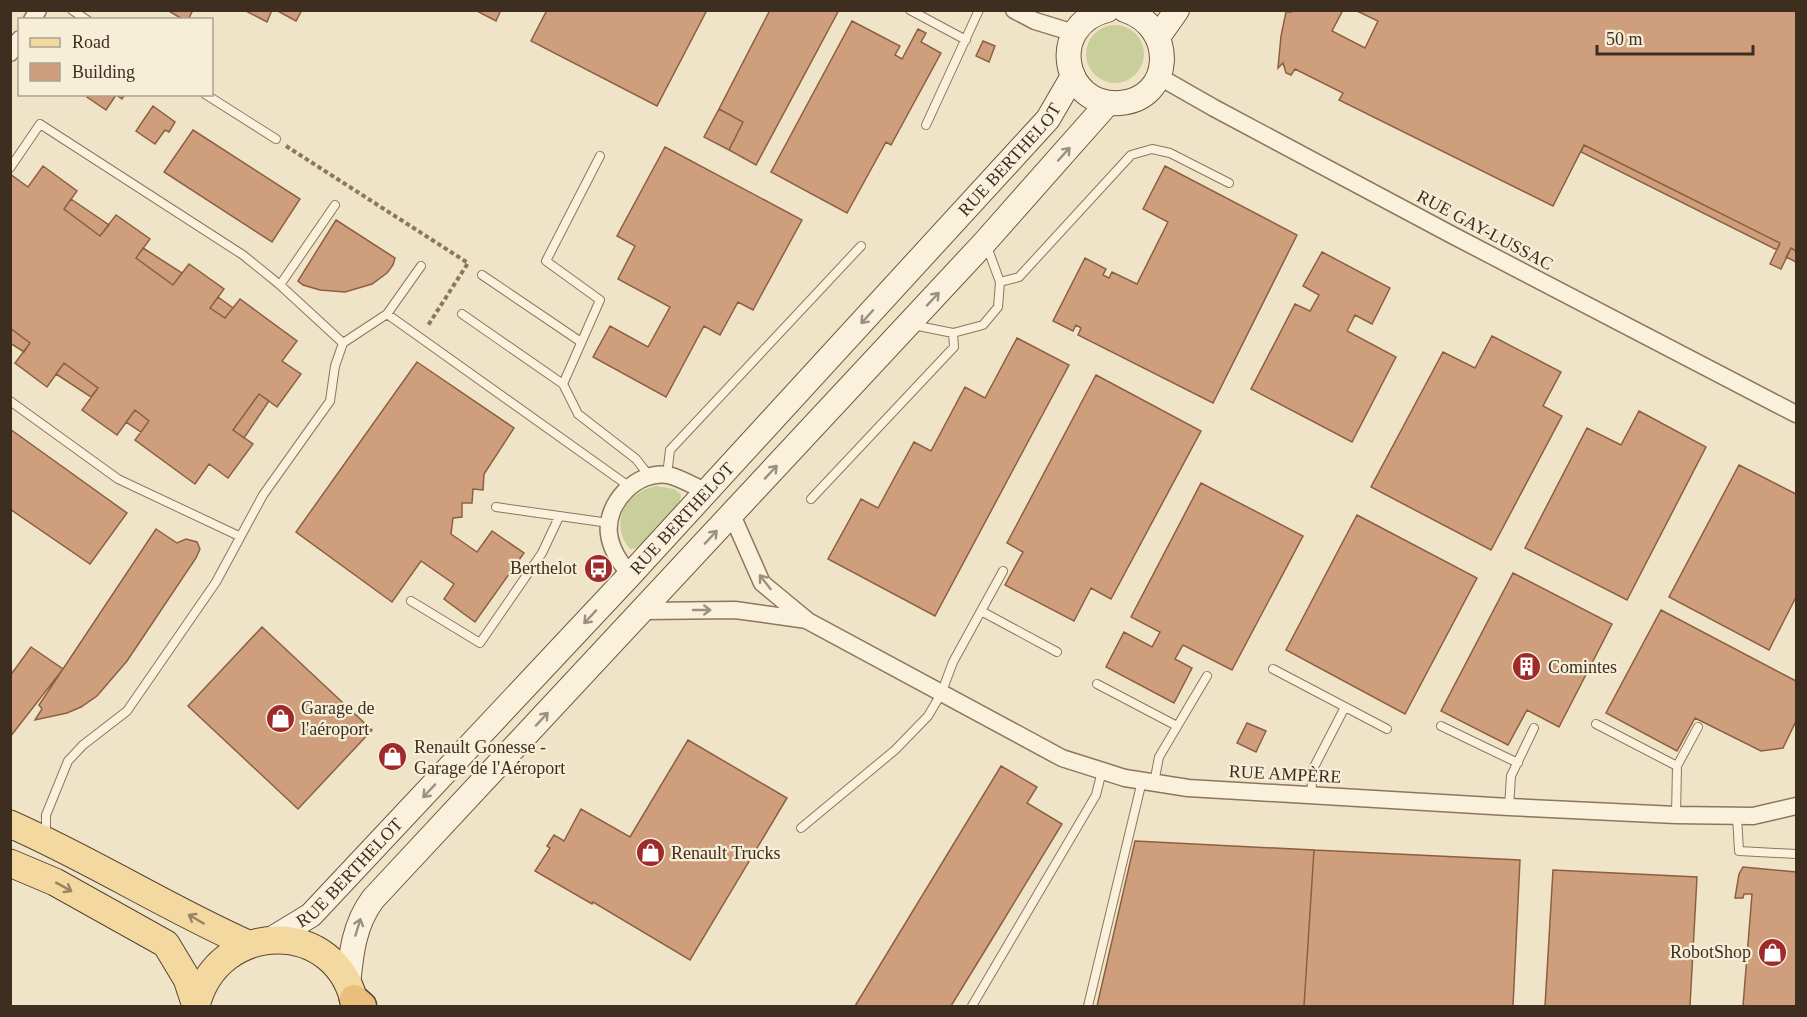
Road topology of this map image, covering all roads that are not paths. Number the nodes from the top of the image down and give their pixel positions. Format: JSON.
{"nodes":[{"id":1,"x":910,"y":10,"type":"edge"},
{"id":2,"x":979,"y":10,"type":"edge"},
{"id":3,"x":1014,"y":10,"type":"edge"},
{"id":4,"x":1107,"y":10,"type":"edge"},
{"id":5,"x":1125,"y":10,"type":"edge"},
{"id":6,"x":1177,"y":10,"type":"edge"},
{"id":7,"x":1074,"y":33,"type":"junction"},
{"id":8,"x":1158,"y":37,"type":"junction"},
{"id":9,"x":966,"y":40,"type":"junction"},
{"id":10,"x":1073,"y":76,"type":"junction"},
{"id":11,"x":1158,"y":76,"type":"junction"},
{"id":12,"x":208,"y":96,"type":"edge"},
{"id":13,"x":1108,"y":103,"type":"junction"},
{"id":14,"x":926,"y":125,"type":"dead end"},
{"id":15,"x":276,"y":140,"type":"road end"},
{"id":16,"x":600,"y":156,"type":"dead end"},
{"id":17,"x":10,"y":168,"type":"edge"},
{"id":18,"x":1230,"y":183,"type":"dead end"},
{"id":19,"x":335,"y":205,"type":"dead end"},
{"id":20,"x":986,"y":242,"type":"junction"},
{"id":21,"x":861,"y":246,"type":"dead end"},
{"id":22,"x":421,"y":266,"type":"dead end"},
{"id":23,"x":482,"y":275,"type":"dead end"},
{"id":24,"x":1000,"y":282,"type":"junction"},
{"id":25,"x":279,"y":285,"type":"junction"},
{"id":26,"x":387,"y":314,"type":"junction"},
{"id":27,"x":462,"y":314,"type":"dead end"},
{"id":28,"x":910,"y":324,"type":"junction"},
{"id":29,"x":953,"y":333,"type":"junction"},
{"id":30,"x":581,"y":342,"type":"junction"},
{"id":31,"x":343,"y":343,"type":"junction"},
{"id":32,"x":563,"y":384,"type":"junction"},
{"id":33,"x":10,"y":401,"type":"edge"},
{"id":34,"x":1797,"y":414,"type":"edge"},
{"id":35,"x":667,"y":475,"type":"junction"},
{"id":36,"x":650,"y":477,"type":"junction"},
{"id":37,"x":630,"y":487,"type":"junction"},
{"id":38,"x":706,"y":492,"type":"junction"},
{"id":39,"x":811,"y":499,"type":"dead end"},
{"id":40,"x":496,"y":507,"type":"dead end"},
{"id":41,"x":732,"y":515,"type":"junction"},
{"id":42,"x":559,"y":517,"type":"junction"},
{"id":43,"x":609,"y":523,"type":"junction"},
{"id":44,"x":239,"y":536,"type":"junction"},
{"id":45,"x":1003,"y":571,"type":"dead end"},
{"id":46,"x":630,"y":575,"type":"junction"},
{"id":47,"x":411,"y":601,"type":"dead end"},
{"id":48,"x":643,"y":611,"type":"junction"},
{"id":49,"x":981,"y":611,"type":"junction"},
{"id":50,"x":808,"y":621,"type":"junction"},
{"id":51,"x":1057,"y":652,"type":"dead end"},
{"id":52,"x":1274,"y":669,"type":"dead end"},
{"id":53,"x":1207,"y":676,"type":"dead end"},
{"id":54,"x":1097,"y":684,"type":"dead end"},
{"id":55,"x":941,"y":694,"type":"junction"},
{"id":56,"x":1345,"y":707,"type":"junction"},
{"id":57,"x":1596,"y":724,"type":"dead end"},
{"id":58,"x":1177,"y":726,"type":"junction"},
{"id":59,"x":1441,"y":726,"type":"dead end"},
{"id":60,"x":1698,"y":727,"type":"dead end"},
{"id":61,"x":1534,"y":728,"type":"dead end"},
{"id":62,"x":1387,"y":729,"type":"dead end"},
{"id":63,"x":1518,"y":763,"type":"junction"},
{"id":64,"x":1677,"y":766,"type":"junction"},
{"id":65,"x":1102,"y":771,"type":"junction"},
{"id":66,"x":1148,"y":782,"type":"junction"},
{"id":67,"x":1311,"y":795,"type":"junction"},
{"id":68,"x":1797,"y":806,"type":"edge"},
{"id":69,"x":1509,"y":807,"type":"junction"},
{"id":70,"x":1676,"y":815,"type":"junction"},
{"id":71,"x":1737,"y":816,"type":"junction"},
{"id":72,"x":10,"y":824,"type":"edge"},
{"id":73,"x":801,"y":828,"type":"dead end"},
{"id":74,"x":46,"y":840,"type":"junction"},
{"id":75,"x":1797,"y":854,"type":"edge"},
{"id":76,"x":10,"y":863,"type":"edge"},
{"id":77,"x":259,"y":942,"type":"junction"},
{"id":78,"x":355,"y":999,"type":"edge"},
{"id":79,"x":196,"y":1006,"type":"edge"},
{"id":80,"x":972,"y":1006,"type":"edge"},
{"id":81,"x":1088,"y":1006,"type":"edge"}],
"edges":[{"from":1,"to":9,"type":"lane"},
{"from":2,"to":9,"type":"lane"},
{"from":3,"to":7,"type":"street"},
{"from":4,"to":7,"type":"main road"},
{"from":5,"to":8,"type":"main road"},
{"from":6,"to":8,"type":"main road"},
{"from":7,"to":10,"type":"main road"},
{"from":8,"to":11,"type":"main road"},
{"from":9,"to":14,"type":"lane"},
{"from":10,"to":13,"type":"main road"},
{"from":10,"to":38,"type":"main road","name":"RUE BERTHELOT","one_way":true},
{"from":11,"to":13,"type":"main road"},
{"from":11,"to":34,"type":"street","name":"RUE GAY-LUSSAC"},
{"from":12,"to":15,"type":"lane"},
{"from":20,"to":13,"type":"main road","name":"RUE BERTHELOT","one_way":true},
{"from":16,"to":30,"type":"lane"},
{"from":17,"to":25,"type":"lane"},
{"from":18,"to":24,"type":"lane"},
{"from":19,"to":25,"type":"lane"},
{"from":20,"to":24,"type":"lane"},
{"from":28,"to":20,"type":"main road","name":"RUE BERTHELOT","one_way":true},
{"from":21,"to":35,"type":"lane"},
{"from":22,"to":26,"type":"lane"},
{"from":23,"to":30,"type":"lane"},
{"from":24,"to":29,"type":"lane"},
{"from":25,"to":31,"type":"lane"},
{"from":26,"to":31,"type":"lane"},
{"from":26,"to":37,"type":"lane"},
{"from":27,"to":32,"type":"lane"},
{"from":28,"to":29,"type":"lane"},
{"from":41,"to":28,"type":"main road","name":"RUE BERTHELOT","one_way":true},
{"from":29,"to":39,"type":"lane"},
{"from":30,"to":32,"type":"lane"},
{"from":31,"to":44,"type":"lane"},
{"from":32,"to":36,"type":"lane"},
{"from":33,"to":44,"type":"lane"},
{"from":35,"to":36,"type":"street"},
{"from":35,"to":38,"type":"street"},
{"from":36,"to":37,"type":"street"},
{"from":37,"to":43,"type":"street"},
{"from":38,"to":46,"type":"main road","name":"RUE BERTHELOT"},
{"from":40,"to":42,"type":"lane"},
{"from":48,"to":41,"type":"main road","name":"RUE BERTHELOT","one_way":true},
{"from":50,"to":41,"type":"street","name":"RUE AMPÈRE","one_way":true},
{"from":42,"to":43,"type":"lane"},
{"from":42,"to":47,"type":"lane"},
{"from":43,"to":46,"type":"street"},
{"from":44,"to":74,"type":"lane"},
{"from":45,"to":49,"type":"lane"},
{"from":46,"to":77,"type":"main road","name":"RUE BERTHELOT","one_way":true},
{"from":48,"to":50,"type":"street","name":"RUE AMPÈRE","one_way":true},
{"from":78,"to":48,"type":"main road","name":"RUE BERTHELOT","one_way":true},
{"from":49,"to":51,"type":"lane"},
{"from":49,"to":55,"type":"lane"},
{"from":50,"to":55,"type":"street","name":"RUE AMPÈRE"},
{"from":52,"to":56,"type":"lane"},
{"from":53,"to":58,"type":"lane"},
{"from":54,"to":58,"type":"lane"},
{"from":55,"to":65,"type":"street","name":"RUE AMPÈRE"},
{"from":55,"to":73,"type":"lane"},
{"from":56,"to":62,"type":"lane"},
{"from":56,"to":67,"type":"lane"},
{"from":57,"to":64,"type":"lane"},
{"from":58,"to":66,"type":"lane"},
{"from":59,"to":63,"type":"lane"},
{"from":60,"to":64,"type":"lane"},
{"from":61,"to":63,"type":"lane"},
{"from":63,"to":69,"type":"lane"},
{"from":64,"to":70,"type":"lane"},
{"from":65,"to":66,"type":"street","name":"RUE AMPÈRE"},
{"from":65,"to":80,"type":"lane"},
{"from":66,"to":67,"type":"street","name":"RUE AMPÈRE"},
{"from":66,"to":81,"type":"lane"},
{"from":67,"to":69,"type":"street","name":"RUE AMPÈRE"},
{"from":68,"to":71,"type":"street","name":"RUE AMPÈRE"},
{"from":69,"to":70,"type":"street","name":"RUE AMPÈRE"},
{"from":70,"to":71,"type":"street","name":"RUE AMPÈRE"},
{"from":71,"to":75,"type":"lane"},
{"from":72,"to":74,"type":"main road"},
{"from":77,"to":74,"type":"main road","one_way":true},
{"from":76,"to":79,"type":"main road","one_way":true},
{"from":77,"to":78,"type":"main road"},
{"from":77,"to":79,"type":"main road"}]}
